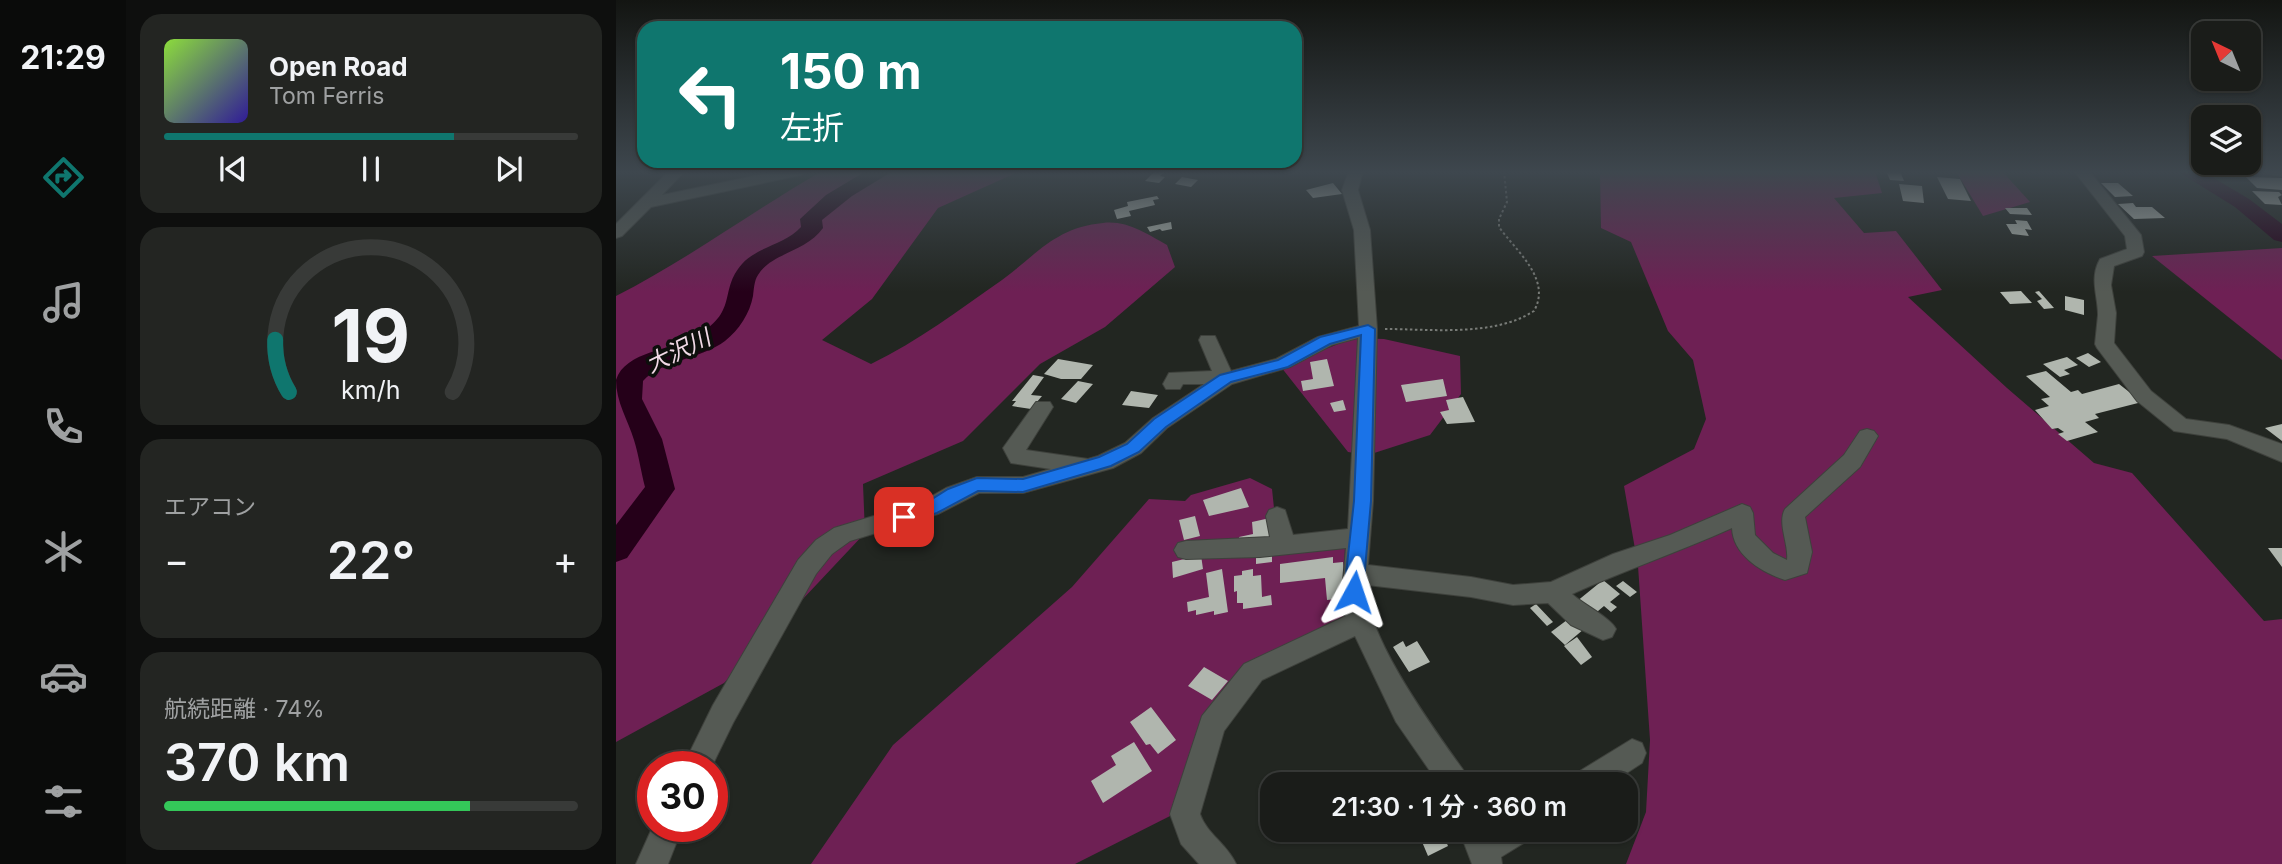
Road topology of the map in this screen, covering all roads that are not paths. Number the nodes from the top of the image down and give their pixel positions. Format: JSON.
{"nodes":[{"id":1,"x":639,"y":211,"type":"edge"},
{"id":2,"x":1356,"y":211,"type":"edge"},
{"id":3,"x":2114,"y":211,"type":"edge"},
{"id":4,"x":616,"y":233,"type":"edge"},
{"id":5,"x":1368,"y":329,"type":"junction"},
{"id":6,"x":1208,"y":340,"type":"dead end"},
{"id":7,"x":1225,"y":378,"type":"junction"},
{"id":8,"x":1173,"y":384,"type":"dead end"},
{"id":9,"x":1043,"y":407,"type":"dead end"},
{"id":10,"x":1867,"y":436,"type":"dead end"},
{"id":11,"x":2282,"y":454,"type":"edge"},
{"id":12,"x":1088,"y":466,"type":"junction"},
{"id":13,"x":1277,"y":516,"type":"dead end"},
{"id":14,"x":1357,"y":537,"type":"junction"},
{"id":15,"x":1284,"y":545,"type":"junction"},
{"id":16,"x":1186,"y":550,"type":"dead end"},
{"id":17,"x":1357,"y":574,"type":"junction"},
{"id":18,"x":1553,"y":592,"type":"junction"},
{"id":19,"x":1360,"y":621,"type":"junction"},
{"id":20,"x":1603,"y":629,"type":"dead end"},
{"id":21,"x":704,"y":751,"type":"edge"},
{"id":22,"x":1632,"y":753,"type":"dead end"},
{"id":23,"x":1448,"y":772,"type":"edge"},
{"id":24,"x":1603,"y":772,"type":"edge"},
{"id":25,"x":661,"y":842,"type":"edge"},
{"id":26,"x":652,"y":864,"type":"edge"},
{"id":27,"x":1220,"y":864,"type":"edge"}],
"edges":[{"from":1,"to":4,"type":"street"},
{"from":2,"to":5,"type":"street"},
{"from":3,"to":11,"type":"street"},
{"from":5,"to":7,"type":"street"},
{"from":5,"to":14,"type":"street"},
{"from":6,"to":7,"type":"street"},
{"from":7,"to":8,"type":"street"},
{"from":7,"to":12,"type":"street"},
{"from":9,"to":12,"type":"street"},
{"from":10,"to":18,"type":"street"},
{"from":12,"to":21,"type":"street"},
{"from":13,"to":15,"type":"street"},
{"from":14,"to":15,"type":"street"},
{"from":14,"to":17,"type":"street"},
{"from":15,"to":16,"type":"street"},
{"from":17,"to":18,"type":"street"},
{"from":17,"to":19,"type":"street"},
{"from":18,"to":20,"type":"street"},
{"from":19,"to":23,"type":"street"},
{"from":19,"to":27,"type":"street"},
{"from":22,"to":24,"type":"street"},
{"from":25,"to":26,"type":"street"}]}
